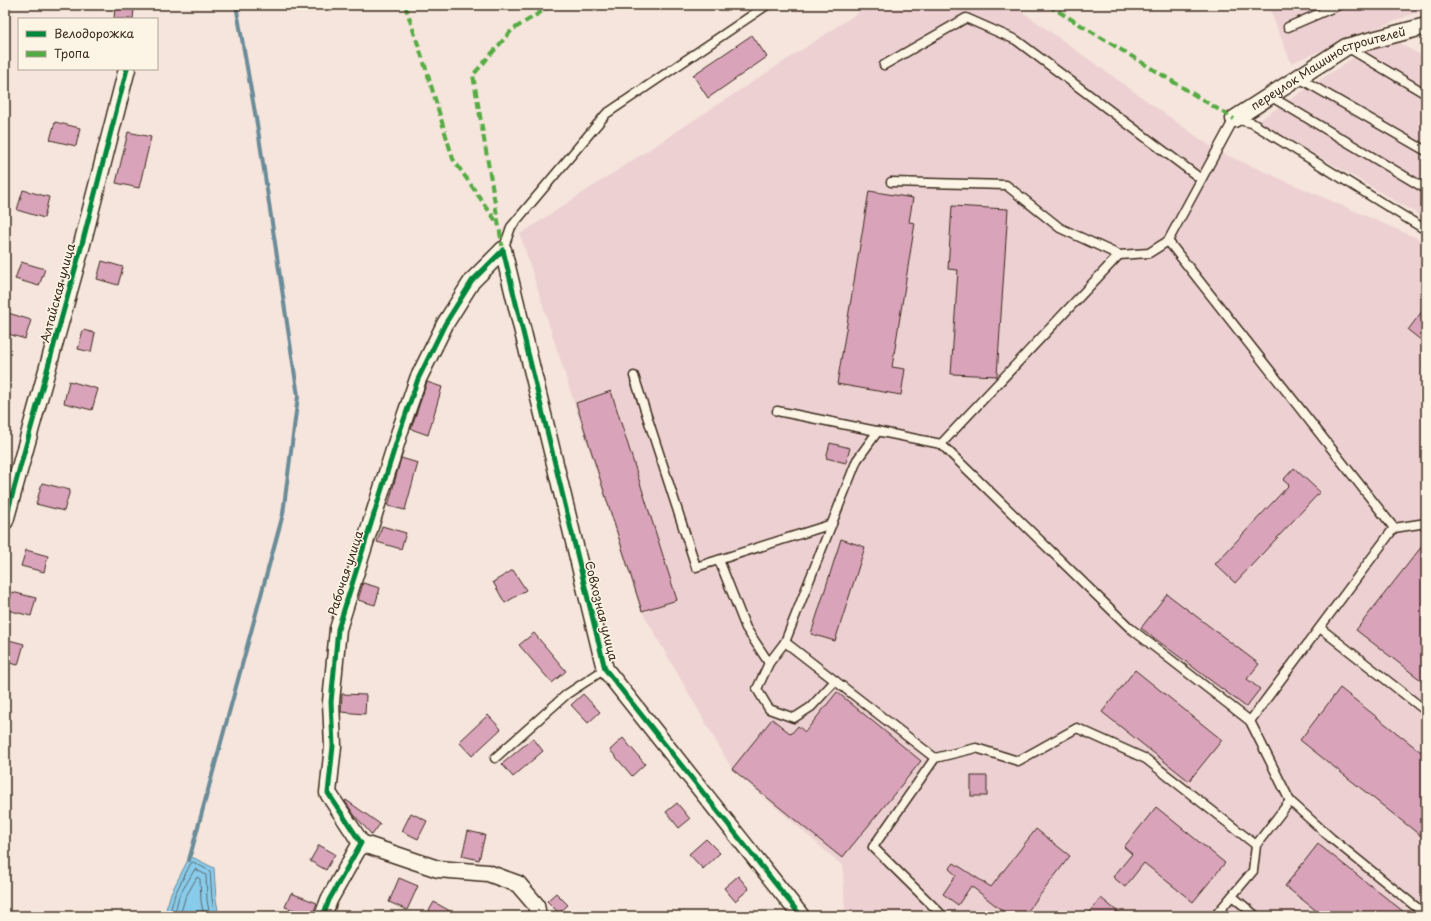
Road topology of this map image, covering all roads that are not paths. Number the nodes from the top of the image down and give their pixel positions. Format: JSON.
{"nodes":[{"id":1,"x":767,"y":5,"type":"edge"},
{"id":2,"x":1339,"y":5,"type":"edge"},
{"id":3,"x":1426,"y":26,"type":"edge"},
{"id":4,"x":1288,"y":28,"type":"dead end"},
{"id":5,"x":1346,"y":47,"type":"junction"},
{"id":6,"x":884,"y":65,"type":"dead end"},
{"id":7,"x":128,"y":70,"type":"edge"},
{"id":8,"x":1299,"y":78,"type":"junction"},
{"id":9,"x":1426,"y":94,"type":"edge"},
{"id":10,"x":1270,"y":96,"type":"junction"},
{"id":11,"x":1234,"y":119,"type":"junction"},
{"id":12,"x":1426,"y":151,"type":"edge"},
{"id":13,"x":1201,"y":179,"type":"junction"},
{"id":14,"x":891,"y":182,"type":"dead end"},
{"id":15,"x":1426,"y":189,"type":"edge"},
{"id":16,"x":1426,"y":230,"type":"edge"},
{"id":17,"x":1168,"y":241,"type":"junction"},
{"id":18,"x":503,"y":250,"type":"junction"},
{"id":19,"x":1119,"y":255,"type":"junction"},
{"id":20,"x":634,"y":376,"type":"dead end"},
{"id":21,"x":777,"y":411,"type":"dead end"},
{"id":22,"x":878,"y":431,"type":"junction"},
{"id":23,"x":940,"y":444,"type":"junction"},
{"id":24,"x":5,"y":521,"type":"edge"},
{"id":25,"x":1426,"y":523,"type":"edge"},
{"id":26,"x":832,"y":524,"type":"junction"},
{"id":27,"x":1394,"y":528,"type":"junction"},
{"id":28,"x":719,"y":560,"type":"junction"},
{"id":29,"x":1320,"y":628,"type":"junction"},
{"id":30,"x":785,"y":642,"type":"junction"},
{"id":31,"x":769,"y":663,"type":"junction"},
{"id":32,"x":605,"y":669,"type":"junction"},
{"id":33,"x":835,"y":681,"type":"junction"},
{"id":34,"x":1426,"y":711,"type":"edge"},
{"id":35,"x":1250,"y":721,"type":"junction"},
{"id":36,"x":495,"y":758,"type":"dead end"},
{"id":37,"x":935,"y":758,"type":"junction"},
{"id":38,"x":1290,"y":802,"type":"junction"},
{"id":39,"x":361,"y":843,"type":"junction"},
{"id":40,"x":1256,"y":845,"type":"junction"},
{"id":41,"x":1232,"y":896,"type":"junction"},
{"id":42,"x":1426,"y":914,"type":"edge"},
{"id":43,"x":323,"y":916,"type":"edge"},
{"id":44,"x":538,"y":916,"type":"edge"},
{"id":45,"x":802,"y":916,"type":"edge"},
{"id":46,"x":943,"y":916,"type":"edge"},
{"id":47,"x":1215,"y":916,"type":"edge"},
{"id":48,"x":1256,"y":916,"type":"edge"}],
"edges":[{"from":1,"to":18,"type":"lane"},
{"from":2,"to":4,"type":"lane"},
{"from":3,"to":5,"type":"street","name":"переулок Машиностроителей"},
{"from":5,"to":8,"type":"street","name":"переулок Машиностроителей"},
{"from":5,"to":9,"type":"lane"},
{"from":6,"to":13,"type":"lane"},
{"from":7,"to":24,"type":"street","name":"Алтайская улица"},
{"from":8,"to":10,"type":"street","name":"переулок Машиностроителей"},
{"from":8,"to":12,"type":"lane"},
{"from":10,"to":11,"type":"street","name":"переулок Машиностроителей"},
{"from":10,"to":15,"type":"lane"},
{"from":11,"to":13,"type":"lane"},
{"from":11,"to":16,"type":"lane"},
{"from":13,"to":17,"type":"lane"},
{"from":14,"to":19,"type":"lane"},
{"from":17,"to":19,"type":"lane"},
{"from":17,"to":27,"type":"lane"},
{"from":18,"to":32,"type":"street","name":"Совхозная улица"},
{"from":18,"to":39,"type":"street","name":"Рабочая улица"},
{"from":19,"to":23,"type":"lane"},
{"from":20,"to":28,"type":"lane"},
{"from":21,"to":22,"type":"lane"},
{"from":22,"to":23,"type":"lane"},
{"from":22,"to":26,"type":"lane"},
{"from":23,"to":35,"type":"lane"},
{"from":25,"to":27,"type":"lane"},
{"from":26,"to":28,"type":"lane"},
{"from":26,"to":30,"type":"lane"},
{"from":27,"to":29,"type":"lane"},
{"from":28,"to":31,"type":"lane"},
{"from":29,"to":34,"type":"lane"},
{"from":29,"to":35,"type":"lane"},
{"from":30,"to":31,"type":"lane"},
{"from":30,"to":33,"type":"lane"},
{"from":31,"to":33,"type":"lane"},
{"from":32,"to":36,"type":"lane"},
{"from":32,"to":45,"type":"street","name":"Совхозная улица"},
{"from":33,"to":37,"type":"lane"},
{"from":35,"to":38,"type":"lane"},
{"from":37,"to":40,"type":"lane"},
{"from":37,"to":46,"type":"lane"},
{"from":38,"to":40,"type":"lane"},
{"from":38,"to":42,"type":"lane"},
{"from":39,"to":43,"type":"street"},
{"from":39,"to":44,"type":"street"},
{"from":40,"to":41,"type":"lane"},
{"from":41,"to":47,"type":"lane"},
{"from":41,"to":48,"type":"lane"}]}
